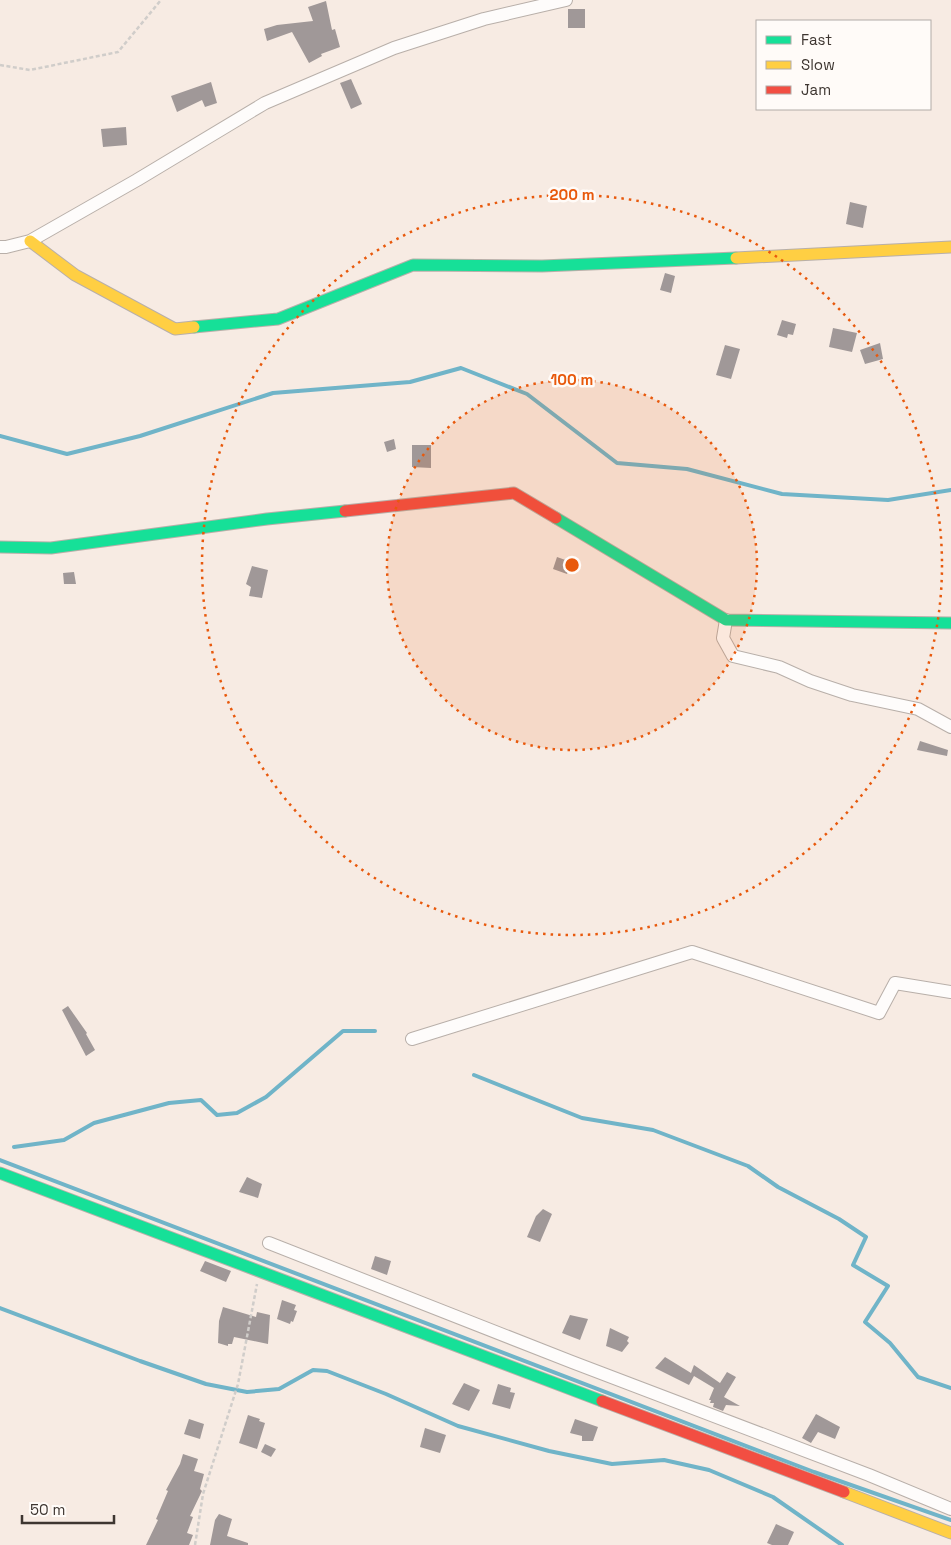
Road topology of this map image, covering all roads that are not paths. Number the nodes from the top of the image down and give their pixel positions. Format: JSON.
{"nodes":[{"id":1,"x":566,"y":0,"type":"edge"},
{"id":2,"x":30,"y":241,"type":"junction"},
{"id":3,"x":0,"y":247,"type":"edge"},
{"id":4,"x":951,"y":247,"type":"edge"},
{"id":5,"x":0,"y":547,"type":"edge"},
{"id":6,"x":726,"y":620,"type":"junction"},
{"id":7,"x":951,"y":622,"type":"edge"},
{"id":8,"x":951,"y":727,"type":"edge"},
{"id":9,"x":951,"y":992,"type":"edge"},
{"id":10,"x":412,"y":1038,"type":"dead end"},
{"id":11,"x":0,"y":1174,"type":"edge"},
{"id":12,"x":269,"y":1243,"type":"dead end"},
{"id":13,"x":951,"y":1509,"type":"edge"},
{"id":14,"x":951,"y":1533,"type":"edge"}],
"edges":[{"from":1,"to":2,"type":"street"},
{"from":2,"to":3,"type":"street"},
{"from":2,"to":4,"type":"street"},
{"from":5,"to":6,"type":"street"},
{"from":6,"to":7,"type":"street"},
{"from":6,"to":8,"type":"street"},
{"from":9,"to":10,"type":"street"},
{"from":11,"to":14,"type":"street"},
{"from":12,"to":13,"type":"street"}]}
